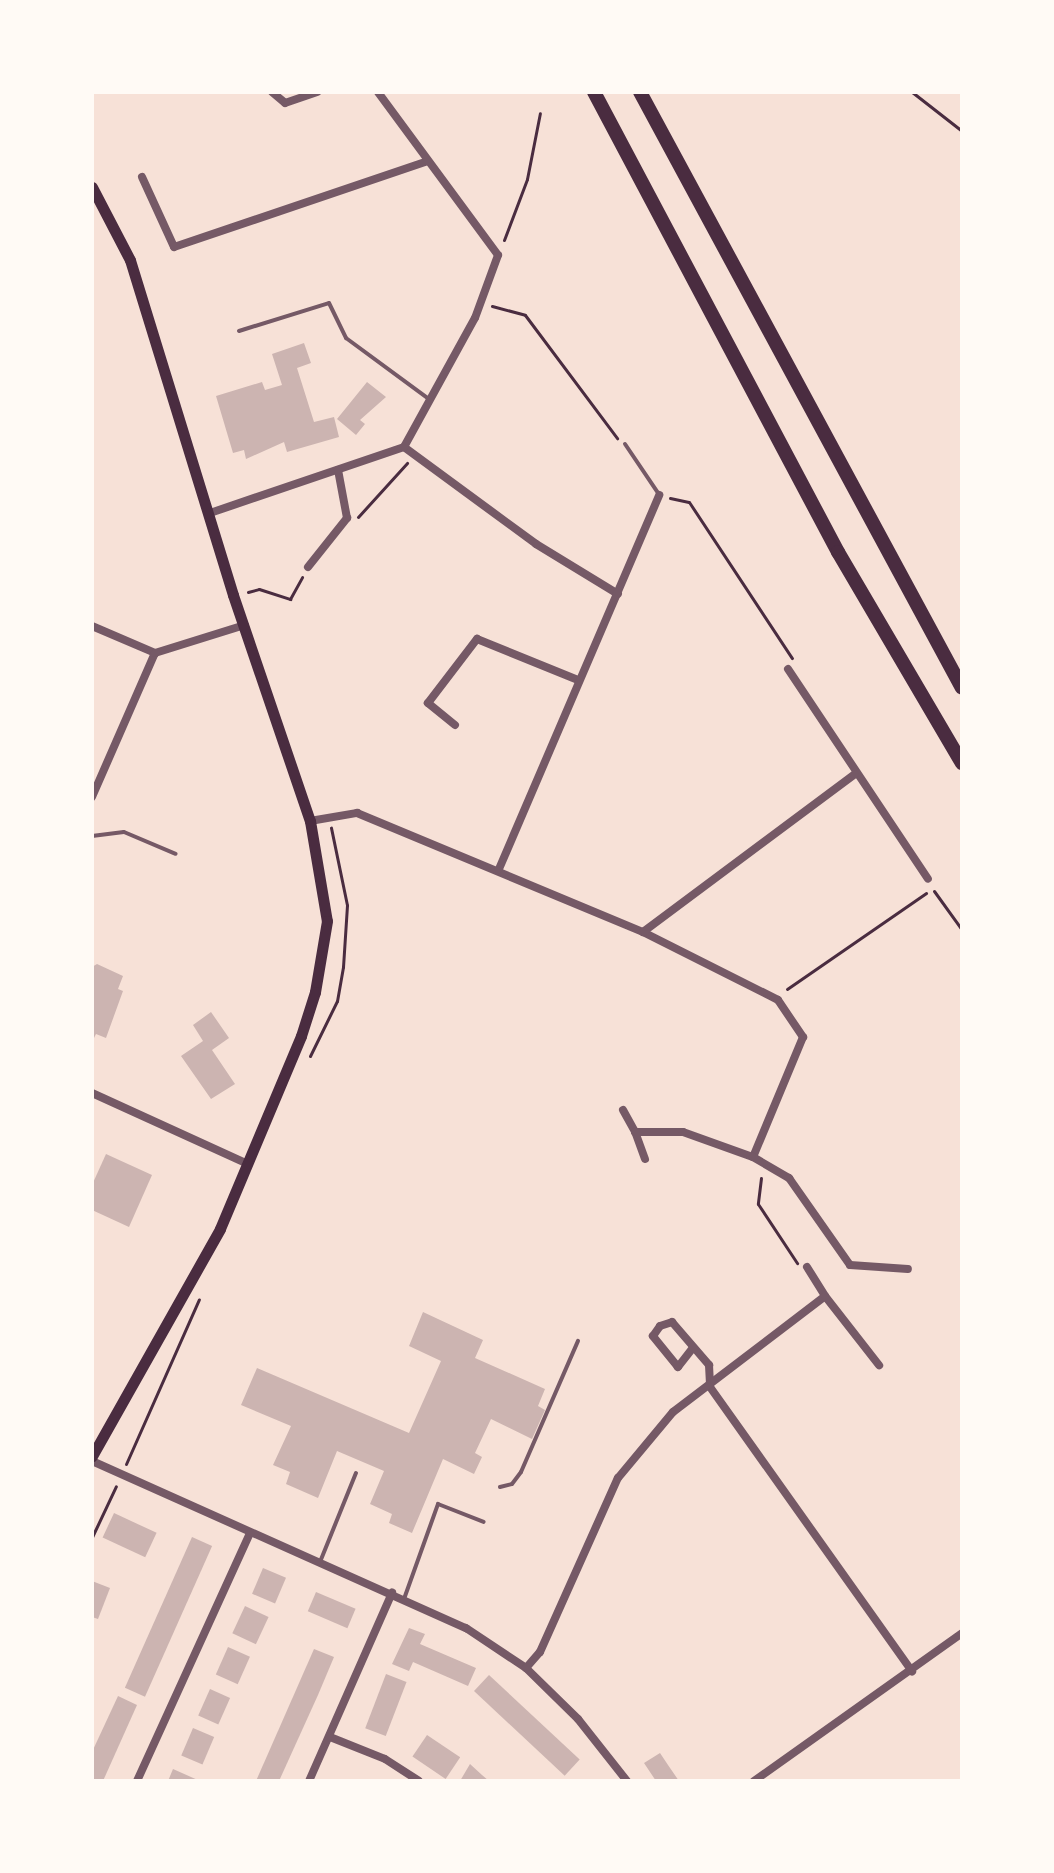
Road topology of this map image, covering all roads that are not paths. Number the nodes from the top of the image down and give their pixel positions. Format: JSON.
{"nodes":[{"id":1,"x":272,"y":92,"type":"edge"},
{"id":2,"x":317,"y":92,"type":"edge"},
{"id":3,"x":378,"y":92,"type":"edge"},
{"id":4,"x":594,"y":92,"type":"edge"},
{"id":5,"x":640,"y":92,"type":"edge"},
{"id":6,"x":425,"y":162,"type":"junction"},
{"id":7,"x":142,"y":177,"type":"dead end"},
{"id":8,"x":92,"y":187,"type":"edge"},
{"id":9,"x":239,"y":331,"type":"dead end"},
{"id":10,"x":432,"y":401,"type":"junction"},
{"id":11,"x":625,"y":444,"type":"road end"},
{"id":12,"x":404,"y":447,"type":"junction"},
{"id":13,"x":338,"y":470,"type":"junction"},
{"id":14,"x":659,"y":495,"type":"joint"},
{"id":15,"x":210,"y":513,"type":"junction"},
{"id":16,"x":308,"y":567,"type":"road end"},
{"id":17,"x":618,"y":594,"type":"junction"},
{"id":18,"x":245,"y":625,"type":"junction"},
{"id":19,"x":92,"y":626,"type":"edge"},
{"id":20,"x":155,"y":653,"type":"junction"},
{"id":21,"x":788,"y":669,"type":"road end"},
{"id":22,"x":578,"y":680,"type":"junction"},
{"id":23,"x":962,"y":688,"type":"edge"},
{"id":24,"x":455,"y":725,"type":"dead end"},
{"id":25,"x":962,"y":763,"type":"edge"},
{"id":26,"x":855,"y":774,"type":"junction"},
{"id":27,"x":92,"y":797,"type":"edge"},
{"id":28,"x":310,"y":821,"type":"junction"},
{"id":29,"x":92,"y":836,"type":"edge"},
{"id":30,"x":176,"y":854,"type":"dead end"},
{"id":31,"x":499,"y":869,"type":"junction"},
{"id":32,"x":930,"y":884,"type":"road end"},
{"id":33,"x":643,"y":932,"type":"junction"},
{"id":34,"x":92,"y":1093,"type":"edge"},
{"id":35,"x":623,"y":1110,"type":"dead end"},
{"id":36,"x":635,"y":1132,"type":"junction"},
{"id":37,"x":753,"y":1157,"type":"junction"},
{"id":38,"x":645,"y":1159,"type":"dead end"},
{"id":39,"x":248,"y":1164,"type":"junction"},
{"id":40,"x":807,"y":1267,"type":"road end"},
{"id":41,"x":908,"y":1269,"type":"dead end"},
{"id":42,"x":825,"y":1296,"type":"junction"},
{"id":43,"x":578,"y":1341,"type":"dead end"},
{"id":44,"x":692,"y":1349,"type":"junction"},
{"id":45,"x":879,"y":1365,"type":"dead end"},
{"id":46,"x":710,"y":1387,"type":"junction"},
{"id":47,"x":92,"y":1458,"type":"edge"},
{"id":48,"x":356,"y":1473,"type":"dead end"},
{"id":49,"x":500,"y":1487,"type":"dead end"},
{"id":50,"x":484,"y":1522,"type":"dead end"},
{"id":51,"x":250,"y":1533,"type":"junction"},
{"id":52,"x":320,"y":1562,"type":"junction"},
{"id":53,"x":392,"y":1593,"type":"junction"},
{"id":54,"x":404,"y":1599,"type":"junction"},
{"id":55,"x":962,"y":1633,"type":"edge"},
{"id":56,"x":526,"y":1668,"type":"junction"},
{"id":57,"x":912,"y":1671,"type":"junction"},
{"id":58,"x":330,"y":1737,"type":"junction"},
{"id":59,"x":137,"y":1781,"type":"edge"},
{"id":60,"x":309,"y":1781,"type":"edge"},
{"id":61,"x":419,"y":1781,"type":"edge"},
{"id":62,"x":627,"y":1781,"type":"edge"},
{"id":63,"x":754,"y":1781,"type":"edge"}],
"edges":[{"from":1,"to":2,"type":"street"},
{"from":3,"to":6,"type":"street"},
{"from":4,"to":25,"type":"highway"},
{"from":5,"to":23,"type":"highway"},
{"from":6,"to":7,"type":"street"},
{"from":6,"to":10,"type":"street"},
{"from":8,"to":15,"type":"main road"},
{"from":9,"to":10,"type":"lane"},
{"from":10,"to":12,"type":"street"},
{"from":11,"to":14,"type":"lane"},
{"from":12,"to":13,"type":"street"},
{"from":12,"to":17,"type":"street"},
{"from":13,"to":15,"type":"street"},
{"from":13,"to":16,"type":"street"},
{"from":14,"to":17,"type":"street"},
{"from":15,"to":18,"type":"main road"},
{"from":17,"to":22,"type":"street"},
{"from":18,"to":20,"type":"street"},
{"from":18,"to":28,"type":"main road"},
{"from":19,"to":20,"type":"street"},
{"from":20,"to":27,"type":"street"},
{"from":21,"to":26,"type":"street"},
{"from":22,"to":24,"type":"street"},
{"from":22,"to":31,"type":"street"},
{"from":26,"to":32,"type":"street"},
{"from":26,"to":33,"type":"street"},
{"from":28,"to":31,"type":"street"},
{"from":28,"to":39,"type":"main road"},
{"from":29,"to":30,"type":"lane"},
{"from":31,"to":33,"type":"street"},
{"from":33,"to":37,"type":"street"},
{"from":34,"to":39,"type":"street"},
{"from":35,"to":36,"type":"street"},
{"from":36,"to":37,"type":"street"},
{"from":36,"to":38,"type":"street"},
{"from":37,"to":41,"type":"street"},
{"from":39,"to":47,"type":"main road"},
{"from":40,"to":42,"type":"street"},
{"from":42,"to":45,"type":"street"},
{"from":42,"to":46,"type":"street"},
{"from":43,"to":49,"type":"lane"},
{"from":44,"to":44,"type":"street"},
{"from":44,"to":46,"type":"street"},
{"from":46,"to":56,"type":"street"},
{"from":46,"to":57,"type":"street"},
{"from":47,"to":51,"type":"street"},
{"from":48,"to":52,"type":"lane"},
{"from":50,"to":54,"type":"lane"},
{"from":51,"to":52,"type":"street"},
{"from":51,"to":59,"type":"street"},
{"from":52,"to":53,"type":"street"},
{"from":53,"to":54,"type":"street"},
{"from":53,"to":58,"type":"street"},
{"from":54,"to":56,"type":"street"},
{"from":55,"to":57,"type":"street"},
{"from":56,"to":62,"type":"street"},
{"from":57,"to":63,"type":"street"},
{"from":58,"to":60,"type":"street"},
{"from":58,"to":61,"type":"street"}]}
